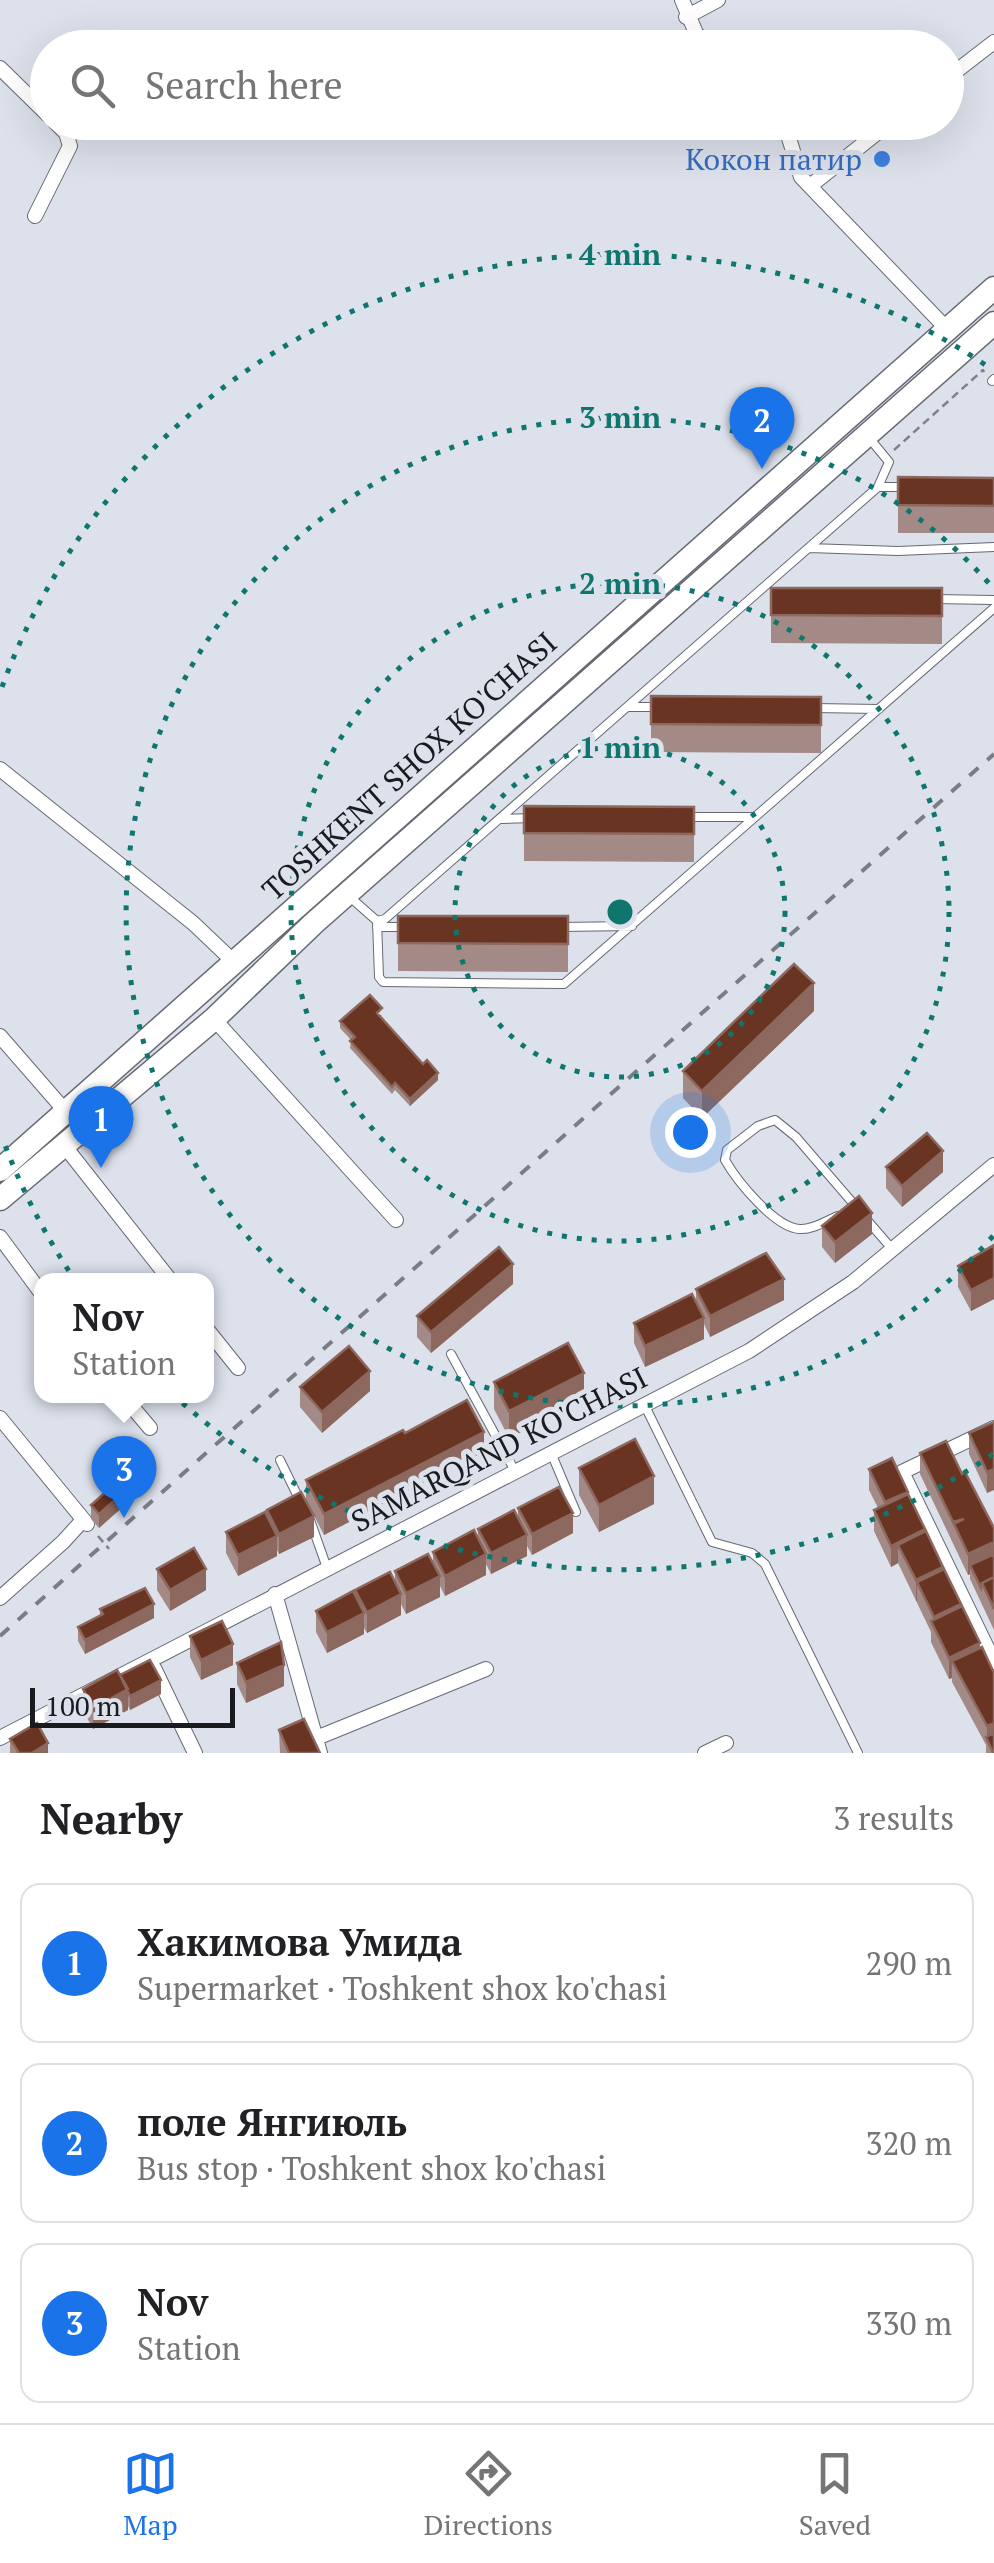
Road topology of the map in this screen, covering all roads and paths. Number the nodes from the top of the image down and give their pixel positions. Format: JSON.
{"nodes":[{"id":1,"x":682,"y":0,"type":"edge"},
{"id":2,"x":718,"y":0,"type":"edge"},
{"id":3,"x":686,"y":17,"type":"junction"},
{"id":4,"x":694,"y":30,"type":"edge"},
{"id":5,"x":994,"y":42,"type":"edge"},
{"id":6,"x":964,"y":65,"type":"edge"},
{"id":7,"x":0,"y":68,"type":"edge"},
{"id":8,"x":30,"y":97,"type":"edge"},
{"id":9,"x":68,"y":140,"type":"edge"},
{"id":10,"x":789,"y":140,"type":"edge"},
{"id":11,"x":868,"y":140,"type":"edge"},
{"id":12,"x":810,"y":186,"type":"junction"},
{"id":13,"x":35,"y":216,"type":"dead end"},
{"id":14,"x":994,"y":288,"type":"edge"},
{"id":15,"x":994,"y":323,"type":"edge"},
{"id":16,"x":947,"y":329,"type":"junction"},
{"id":17,"x":993,"y":380,"type":"edge"},
{"id":18,"x":867,"y":435,"type":"junction"},
{"id":19,"x":885,"y":457,"type":"junction"},
{"id":20,"x":878,"y":487,"type":"junction"},
{"id":21,"x":916,"y":487,"type":"edge"},
{"id":22,"x":994,"y":547,"type":"edge"},
{"id":23,"x":808,"y":548,"type":"junction"},
{"id":24,"x":754,"y":595,"type":"junction"},
{"id":25,"x":774,"y":596,"type":"edge"},
{"id":26,"x":914,"y":598,"type":"edge"},
{"id":27,"x":994,"y":600,"type":"edge"},
{"id":28,"x":994,"y":608,"type":"edge"},
{"id":29,"x":627,"y":706,"type":"junction"},
{"id":30,"x":666,"y":707,"type":"edge"},
{"id":31,"x":802,"y":708,"type":"edge"},
{"id":32,"x":880,"y":709,"type":"junction"},
{"id":33,"x":0,"y":769,"type":"edge"},
{"id":34,"x":675,"y":817,"type":"edge"},
{"id":35,"x":752,"y":817,"type":"junction"},
{"id":36,"x":501,"y":818,"type":"junction"},
{"id":37,"x":540,"y":818,"type":"edge"},
{"id":38,"x":347,"y":894,"type":"junction"},
{"id":39,"x":298,"y":904,"type":"junction"},
{"id":40,"x":314,"y":923,"type":"junction"},
{"id":41,"x":377,"y":924,"type":"junction"},
{"id":42,"x":553,"y":926,"type":"edge"},
{"id":43,"x":632,"y":926,"type":"junction"},
{"id":44,"x":416,"y":927,"type":"edge"},
{"id":45,"x":234,"y":962,"type":"junction"},
{"id":46,"x":214,"y":1019,"type":"junction"},
{"id":47,"x":0,"y":1036,"type":"edge"},
{"id":48,"x":67,"y":1113,"type":"junction"},
{"id":49,"x":64,"y":1144,"type":"junction"},
{"id":50,"x":0,"y":1170,"type":"edge"},
{"id":51,"x":992,"y":1173,"type":"edge"},
{"id":52,"x":0,"y":1199,"type":"edge"},
{"id":53,"x":856,"y":1208,"type":"junction"},
{"id":54,"x":396,"y":1220,"type":"dead end"},
{"id":55,"x":0,"y":1236,"type":"edge"},
{"id":56,"x":893,"y":1250,"type":"junction"},
{"id":57,"x":165,"y":1273,"type":"edge"},
{"id":58,"x":34,"y":1283,"type":"edge"},
{"id":59,"x":214,"y":1338,"type":"edge"},
{"id":60,"x":451,"y":1354,"type":"dead end"},
{"id":61,"x":238,"y":1368,"type":"dead end"},
{"id":62,"x":129,"y":1403,"type":"edge"},
{"id":63,"x":646,"y":1406,"type":"junction"},
{"id":64,"x":0,"y":1418,"type":"edge"},
{"id":65,"x":150,"y":1428,"type":"dead end"},
{"id":66,"x":994,"y":1428,"type":"edge"},
{"id":67,"x":552,"y":1455,"type":"junction"},
{"id":68,"x":280,"y":1460,"type":"dead end"},
{"id":69,"x":516,"y":1473,"type":"junction"},
{"id":70,"x":576,"y":1512,"type":"edge"},
{"id":71,"x":85,"y":1522,"type":"junction"},
{"id":72,"x":109,"y":1549,"type":"dead end"},
{"id":73,"x":328,"y":1568,"type":"junction"},
{"id":74,"x":275,"y":1594,"type":"junction"},
{"id":75,"x":0,"y":1598,"type":"edge"},
{"id":76,"x":149,"y":1659,"type":"junction"},
{"id":77,"x":994,"y":1662,"type":"edge"},
{"id":78,"x":486,"y":1669,"type":"dead end"},
{"id":79,"x":0,"y":1738,"type":"edge"},
{"id":80,"x":726,"y":1743,"type":"dead end"},
{"id":81,"x":317,"y":1746,"type":"edge"},
{"id":82,"x":195,"y":1753,"type":"edge"},
{"id":83,"x":705,"y":1753,"type":"edge"},
{"id":84,"x":858,"y":1753,"type":"edge"}],
"edges":[{"from":1,"to":3,"type":"street"},
{"from":2,"to":3,"type":"street"},
{"from":3,"to":4,"type":"street"},
{"from":5,"to":6,"type":"street"},
{"from":7,"to":8,"type":"street"},
{"from":9,"to":13,"type":"street"},
{"from":10,"to":12,"type":"street"},
{"from":11,"to":12,"type":"street"},
{"from":12,"to":16,"type":"street"},
{"from":14,"to":16,"type":"main road","name":"TOSHKENT SHOX KO'CHASI"},
{"from":15,"to":18,"type":"main road","name":"TOSHKENT SHOX KO'CHASI"},
{"from":16,"to":39,"type":"main road","name":"TOSHKENT SHOX KO'CHASI"},
{"from":17,"to":19,"type":"path"},
{"from":18,"to":19,"type":"lane"},
{"from":18,"to":38,"type":"main road","name":"TOSHKENT SHOX KO'CHASI"},
{"from":19,"to":20,"type":"lane"},
{"from":20,"to":21,"type":"lane"},
{"from":20,"to":23,"type":"lane"},
{"from":22,"to":23,"type":"lane"},
{"from":23,"to":24,"type":"lane"},
{"from":24,"to":25,"type":"lane"},
{"from":24,"to":29,"type":"lane"},
{"from":26,"to":27,"type":"lane"},
{"from":28,"to":32,"type":"lane"},
{"from":29,"to":30,"type":"lane"},
{"from":29,"to":36,"type":"lane"},
{"from":31,"to":32,"type":"lane"},
{"from":32,"to":35,"type":"lane"},
{"from":33,"to":45,"type":"street"},
{"from":34,"to":35,"type":"lane"},
{"from":35,"to":43,"type":"lane"},
{"from":36,"to":37,"type":"lane"},
{"from":36,"to":41,"type":"lane"},
{"from":38,"to":40,"type":"main road","name":"TOSHKENT SHOX KO'CHASI"},
{"from":38,"to":41,"type":"lane"},
{"from":39,"to":40,"type":"main road"},
{"from":39,"to":45,"type":"main road","name":"TOSHKENT SHOX KO'CHASI"},
{"from":40,"to":46,"type":"main road","name":"TOSHKENT SHOX KO'CHASI"},
{"from":41,"to":43,"type":"lane"},
{"from":41,"to":44,"type":"lane"},
{"from":42,"to":43,"type":"lane"},
{"from":45,"to":48,"type":"main road","name":"TOSHKENT SHOX KO'CHASI"},
{"from":46,"to":49,"type":"main road","name":"TOSHKENT SHOX KO'CHASI"},
{"from":46,"to":54,"type":"street"},
{"from":47,"to":48,"type":"street"},
{"from":48,"to":50,"type":"main road","name":"TOSHKENT SHOX KO'CHASI"},
{"from":49,"to":52,"type":"main road","name":"TOSHKENT SHOX KO'CHASI"},
{"from":49,"to":57,"type":"street"},
{"from":51,"to":56,"type":"street","name":"SAMARQAND KO'CHASI"},
{"from":53,"to":53,"type":"lane"},
{"from":53,"to":56,"type":"lane"},
{"from":55,"to":58,"type":"street"},
{"from":56,"to":63,"type":"street","name":"SAMARQAND KO'CHASI"},
{"from":59,"to":61,"type":"street"},
{"from":60,"to":69,"type":"lane"},
{"from":62,"to":65,"type":"street"},
{"from":63,"to":67,"type":"street","name":"SAMARQAND KO'CHASI"},
{"from":63,"to":84,"type":"lane"},
{"from":64,"to":71,"type":"street"},
{"from":66,"to":77,"type":"street"},
{"from":67,"to":69,"type":"street","name":"SAMARQAND KO'CHASI"},
{"from":67,"to":70,"type":"lane"},
{"from":68,"to":73,"type":"lane"},
{"from":69,"to":73,"type":"street","name":"SAMARQAND KO'CHASI"},
{"from":71,"to":72,"type":"path"},
{"from":71,"to":75,"type":"street"},
{"from":73,"to":74,"type":"street","name":"SAMARQAND KO'CHASI"},
{"from":74,"to":76,"type":"street","name":"SAMARQAND KO'CHASI"},
{"from":74,"to":81,"type":"street"},
{"from":76,"to":79,"type":"street","name":"SAMARQAND KO'CHASI"},
{"from":76,"to":82,"type":"street"},
{"from":78,"to":81,"type":"street"},
{"from":80,"to":83,"type":"street"}]}
